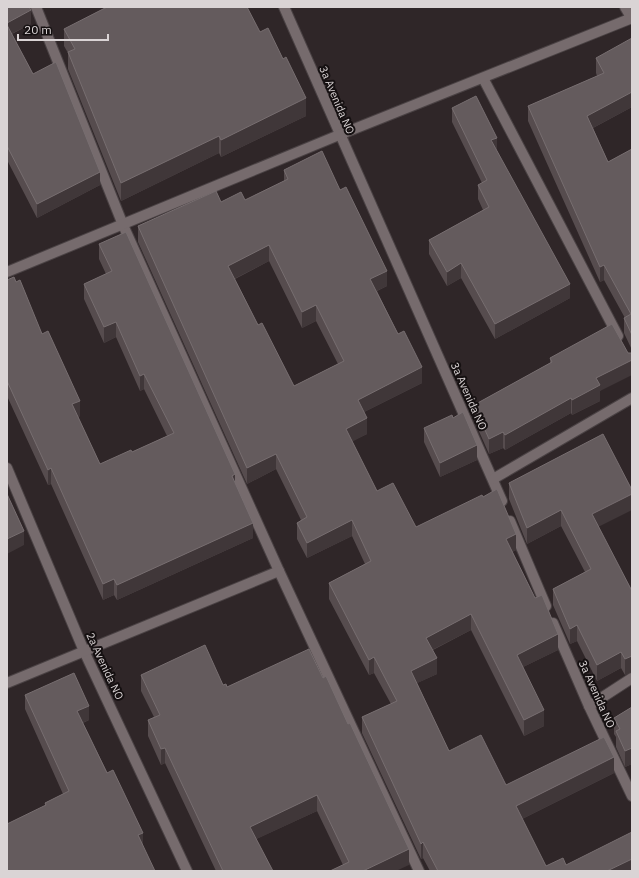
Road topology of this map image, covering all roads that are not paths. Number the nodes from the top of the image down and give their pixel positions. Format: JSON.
{"nodes":[{"id":1,"x":36,"y":7,"type":"edge"},
{"id":2,"x":284,"y":7,"type":"edge"},
{"id":3,"x":625,"y":7,"type":"edge"},
{"id":4,"x":632,"y":18,"type":"edge"},
{"id":5,"x":483,"y":78,"type":"junction"},
{"id":6,"x":339,"y":135,"type":"junction"},
{"id":7,"x":123,"y":225,"type":"junction"},
{"id":8,"x":7,"y":272,"type":"edge"},
{"id":9,"x":625,"y":349,"type":"edge"},
{"id":10,"x":632,"y":398,"type":"edge"},
{"id":11,"x":7,"y":468,"type":"edge"},
{"id":12,"x":493,"y":479,"type":"junction"},
{"id":13,"x":279,"y":571,"type":"junction"},
{"id":14,"x":84,"y":651,"type":"junction"},
{"id":15,"x":632,"y":678,"type":"edge"},
{"id":16,"x":7,"y":683,"type":"edge"},
{"id":17,"x":589,"y":706,"type":"junction"},
{"id":18,"x":632,"y":796,"type":"edge"},
{"id":19,"x":187,"y":871,"type":"edge"},
{"id":20,"x":419,"y":871,"type":"edge"}],
"edges":[{"from":1,"to":7,"type":"street"},
{"from":2,"to":6,"type":"street","name":"3a Avenida NO"},
{"from":3,"to":4,"type":"street"},
{"from":4,"to":5,"type":"street"},
{"from":5,"to":6,"type":"street"},
{"from":5,"to":9,"type":"street"},
{"from":6,"to":7,"type":"street"},
{"from":6,"to":12,"type":"street","name":"3a Avenida NO"},
{"from":7,"to":8,"type":"street"},
{"from":7,"to":13,"type":"street"},
{"from":10,"to":12,"type":"street"},
{"from":11,"to":14,"type":"street","name":"2a Avenida NO"},
{"from":12,"to":17,"type":"street","name":"3a Avenida NO"},
{"from":13,"to":14,"type":"street"},
{"from":13,"to":20,"type":"street"},
{"from":14,"to":16,"type":"street"},
{"from":14,"to":19,"type":"street","name":"2a Avenida NO"},
{"from":15,"to":17,"type":"street"},
{"from":17,"to":18,"type":"street","name":"3a Avenida NO"}]}
